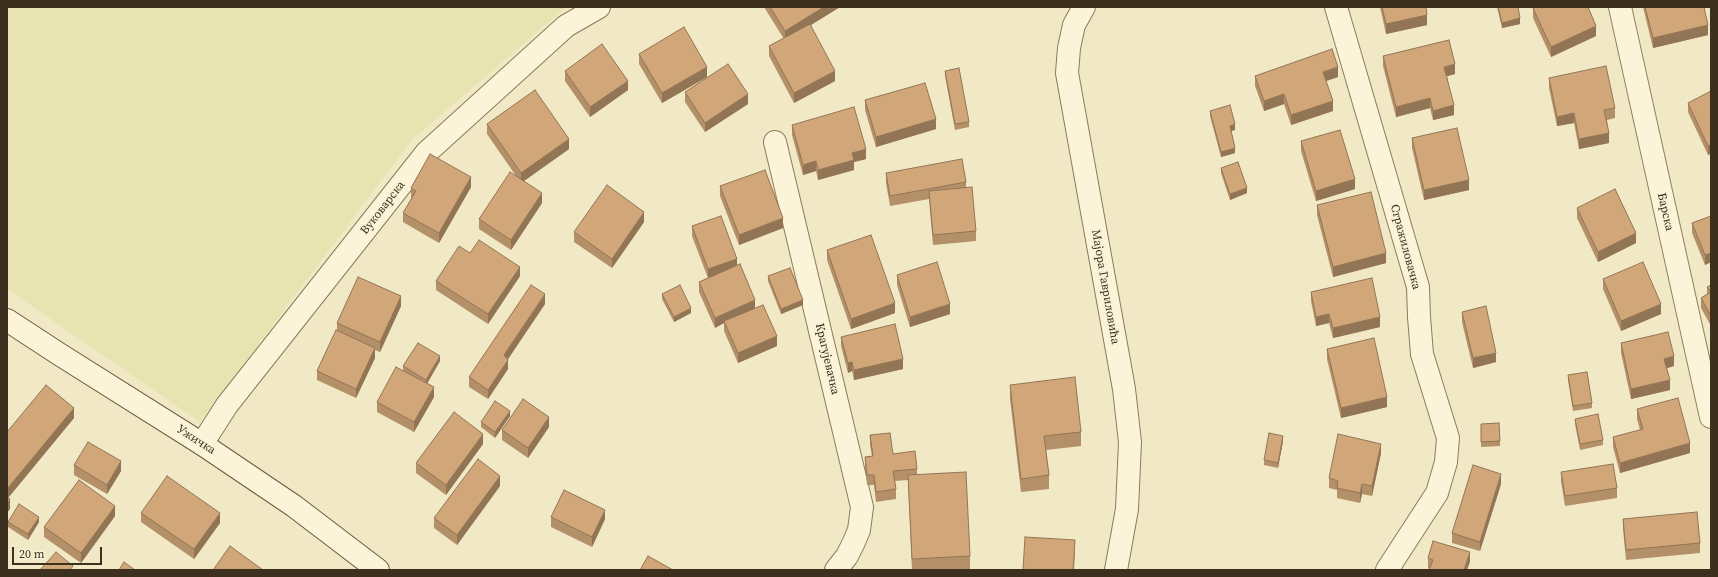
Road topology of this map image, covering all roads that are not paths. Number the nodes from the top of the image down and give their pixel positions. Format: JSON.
{"nodes":[{"id":1,"x":599,"y":7,"type":"edge"},
{"id":2,"x":1084,"y":7,"type":"edge"},
{"id":3,"x":1336,"y":7,"type":"edge"},
{"id":4,"x":1620,"y":7,"type":"edge"},
{"id":5,"x":776,"y":142,"type":"dead end"},
{"id":6,"x":7,"y":320,"type":"edge"},
{"id":7,"x":1711,"y":417,"type":"edge"},
{"id":8,"x":202,"y":444,"type":"junction"},
{"id":9,"x":378,"y":570,"type":"edge"},
{"id":10,"x":836,"y":570,"type":"edge"},
{"id":11,"x":1116,"y":570,"type":"edge"},
{"id":12,"x":1387,"y":570,"type":"edge"}],
"edges":[{"from":1,"to":8,"type":"street","name":"Вуковарска"},
{"from":2,"to":11,"type":"street","name":"Мајора Гавриловића"},
{"from":3,"to":12,"type":"street","name":"Стражиловачка"},
{"from":4,"to":7,"type":"street","name":"Барска"},
{"from":5,"to":10,"type":"street","name":"Крагујевачка"},
{"from":6,"to":8,"type":"street","name":"Ужичка"},
{"from":8,"to":9,"type":"street","name":"Ужичка"}]}
